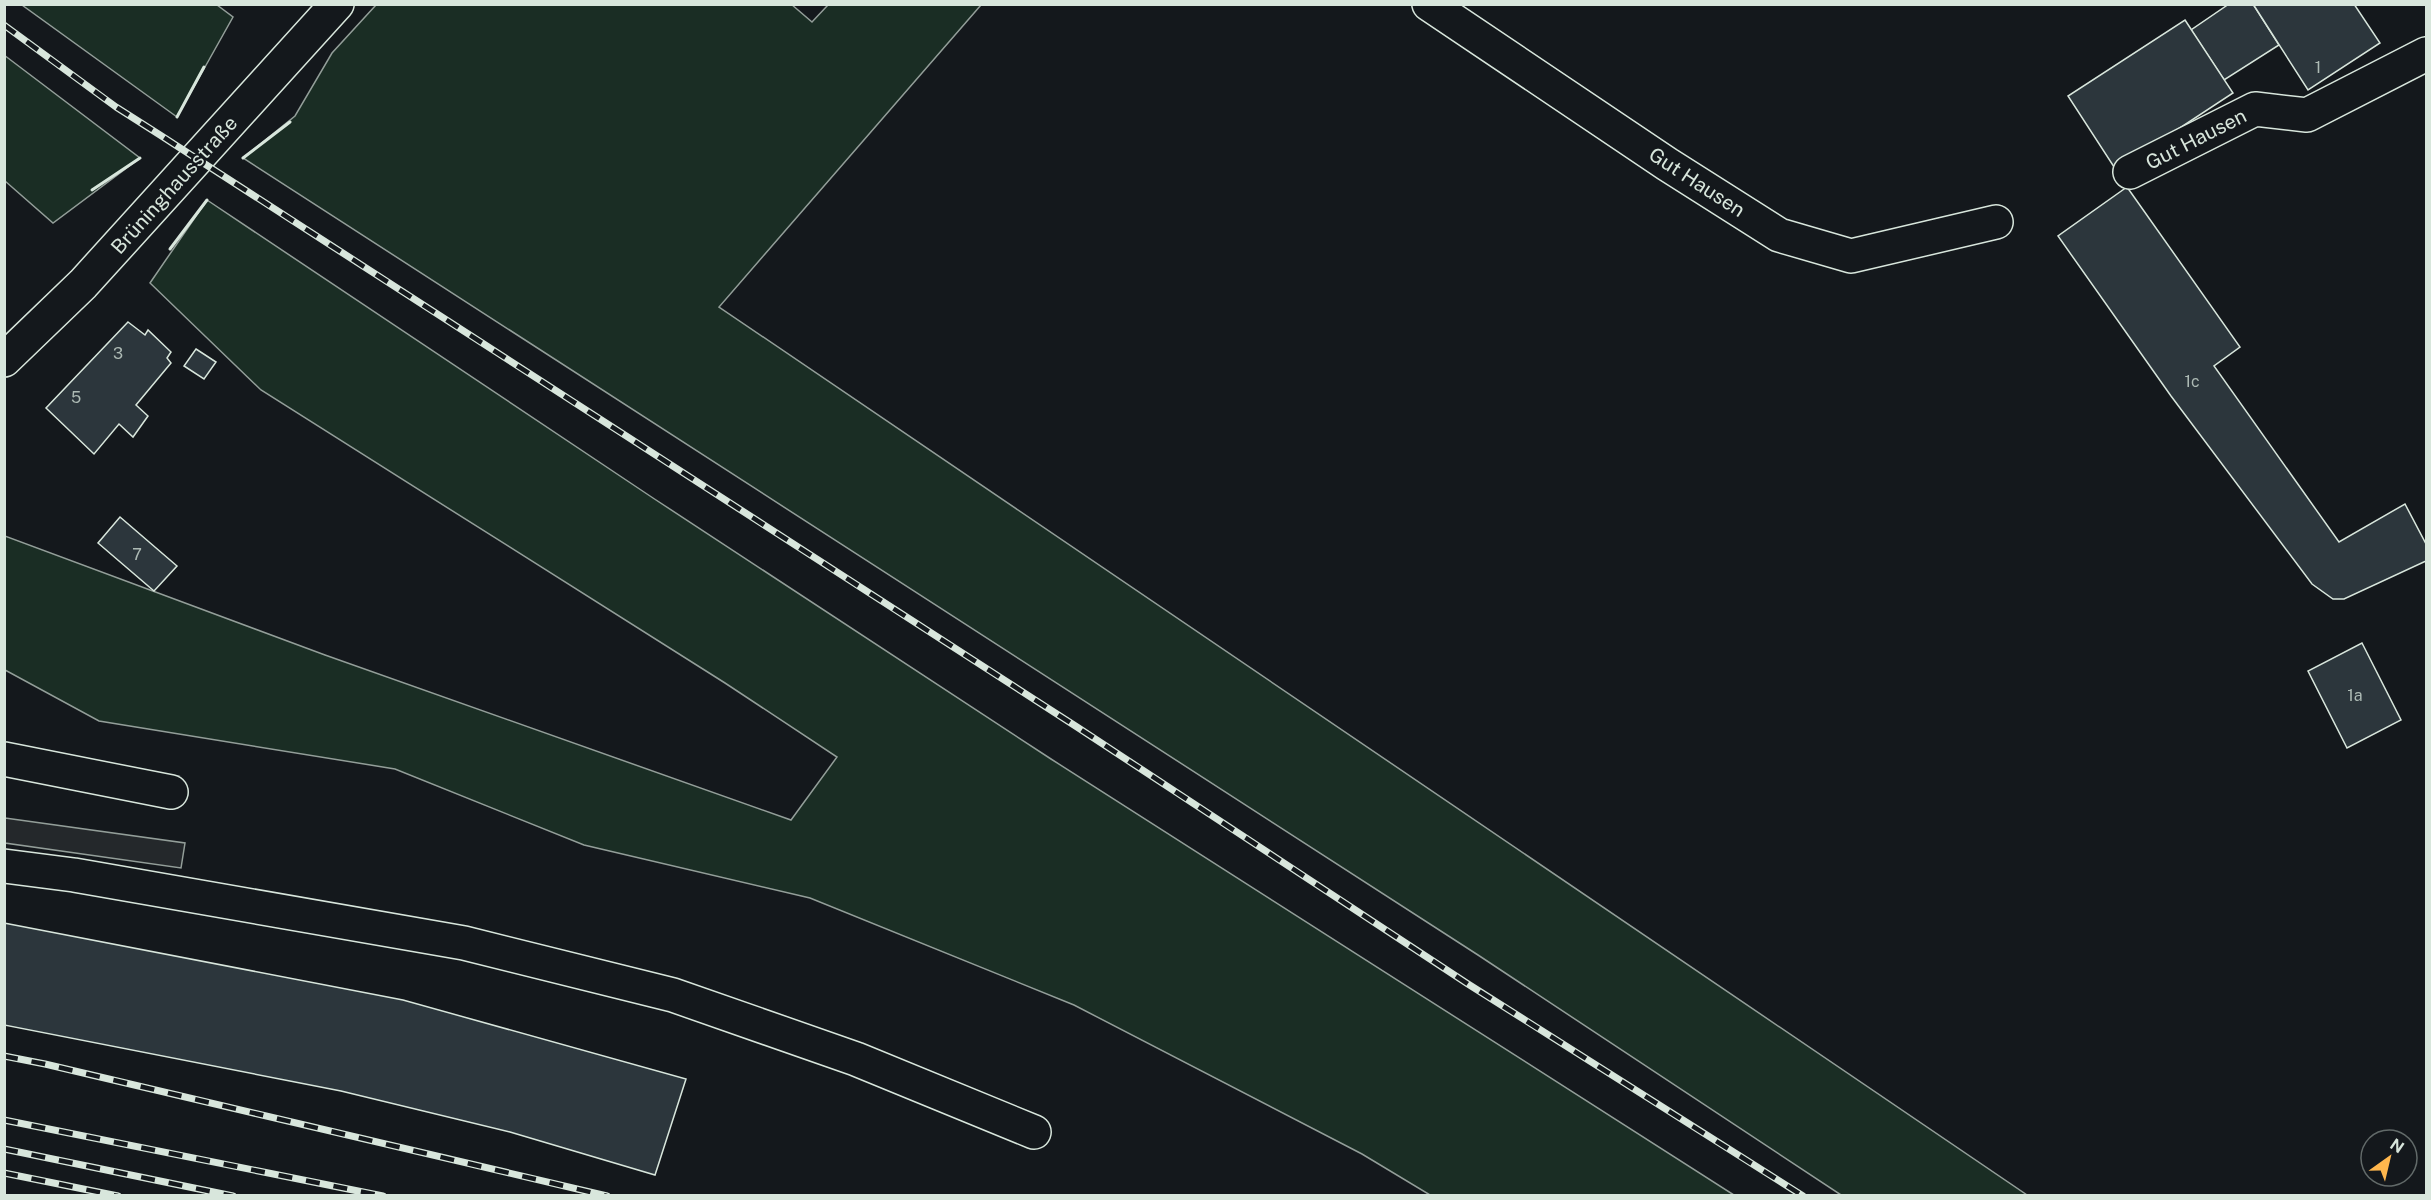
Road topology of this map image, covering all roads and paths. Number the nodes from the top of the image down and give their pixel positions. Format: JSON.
{"nodes":[{"id":1,"x":337,"y":4,"type":"edge"},
{"id":2,"x":1430,"y":4,"type":"edge"},
{"id":3,"x":2427,"y":54,"type":"edge"},
{"id":4,"x":2130,"y":172,"type":"dead end"},
{"id":5,"x":1996,"y":222,"type":"dead end"},
{"id":6,"x":4,"y":360,"type":"edge"},
{"id":7,"x":4,"y":759,"type":"edge"},
{"id":8,"x":171,"y":792,"type":"dead end"},
{"id":9,"x":4,"y":866,"type":"edge"},
{"id":10,"x":1034,"y":1132,"type":"dead end"}],
"edges":[{"from":1,"to":6,"type":"street","name":"Brüninghausstraße"},
{"from":2,"to":5,"type":"street","name":"Gut Hausen"},
{"from":3,"to":4,"type":"street","name":"Gut Hausen"},
{"from":7,"to":8,"type":"street"},
{"from":9,"to":10,"type":"street"}]}
